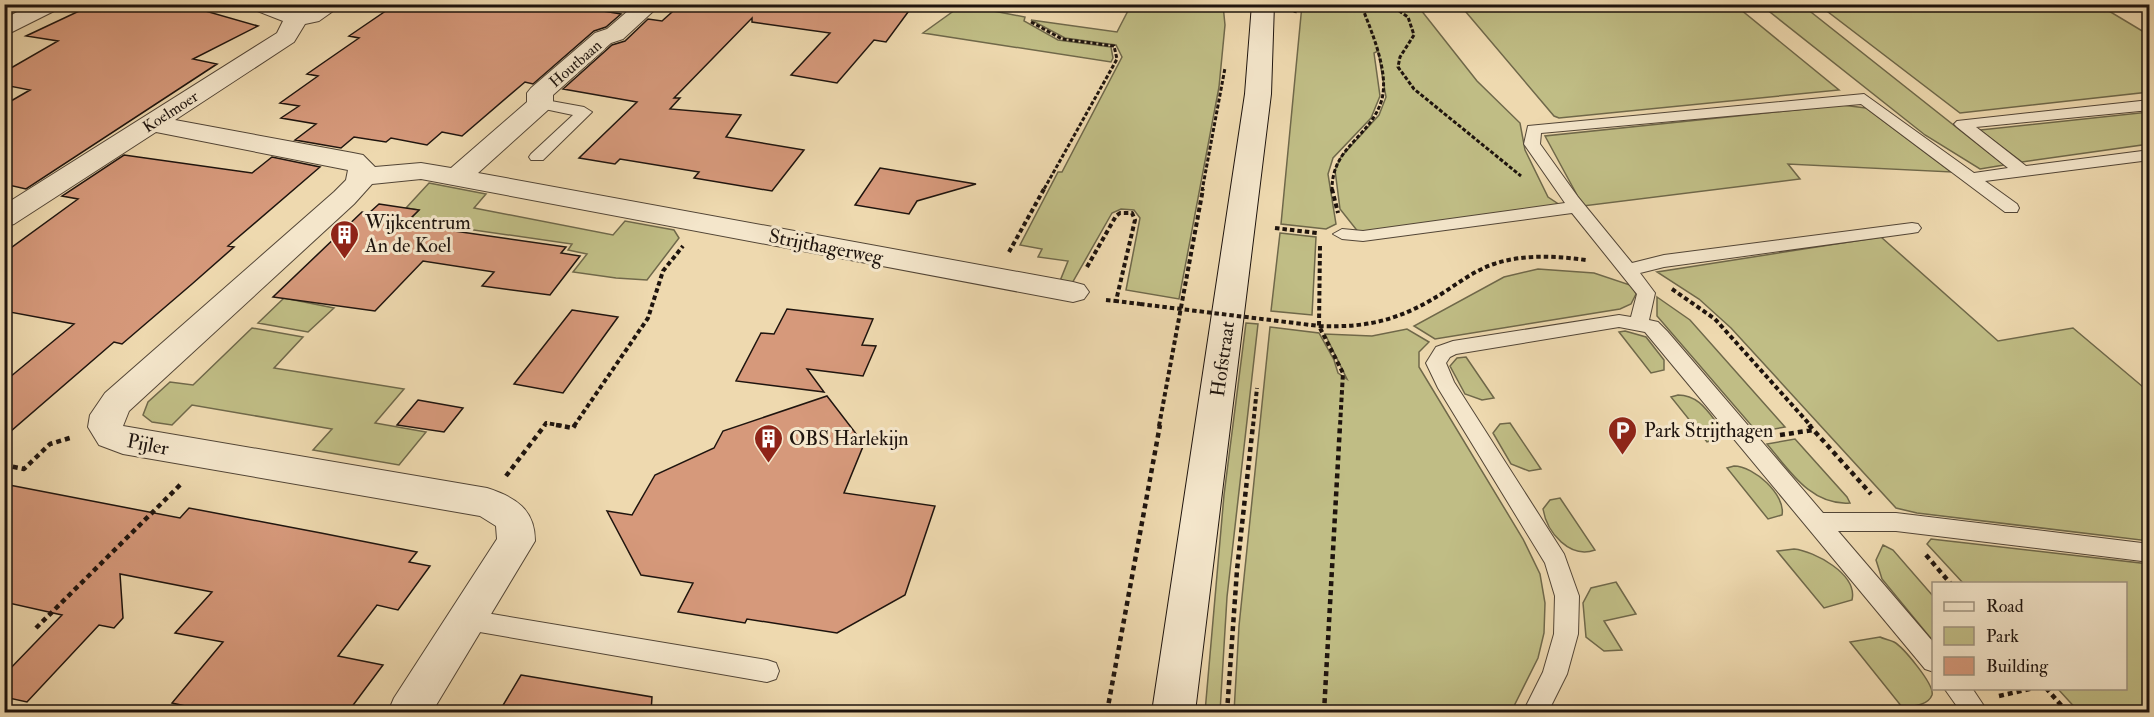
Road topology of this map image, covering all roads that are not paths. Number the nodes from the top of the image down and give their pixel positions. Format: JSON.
{"nodes":[{"id":1,"x":50,"y":4,"type":"edge"},
{"id":2,"x":260,"y":4,"type":"edge"},
{"id":3,"x":332,"y":4,"type":"edge"},
{"id":4,"x":650,"y":4,"type":"edge"},
{"id":5,"x":1263,"y":4,"type":"edge"},
{"id":6,"x":296,"y":19,"type":"junction"},
{"id":7,"x":4,"y":29,"type":"edge"},
{"id":8,"x":540,"y":104,"type":"junction"},
{"id":9,"x":2150,"y":105,"type":"edge"},
{"id":10,"x":151,"y":123,"type":"junction"},
{"id":11,"x":2150,"y":155,"type":"edge"},
{"id":12,"x":537,"y":157,"type":"dead end"},
{"id":13,"x":2022,"y":171,"type":"junction"},
{"id":14,"x":362,"y":176,"type":"junction"},
{"id":15,"x":457,"y":177,"type":"junction"},
{"id":16,"x":1970,"y":178,"type":"junction"},
{"id":17,"x":1574,"y":204,"type":"junction"},
{"id":18,"x":2012,"y":208,"type":"dead end"},
{"id":19,"x":4,"y":218,"type":"edge"},
{"id":20,"x":1912,"y":228,"type":"dead end"},
{"id":21,"x":1342,"y":234,"type":"road end"},
{"id":22,"x":1628,"y":270,"type":"junction"},
{"id":23,"x":1074,"y":292,"type":"road end"},
{"id":24,"x":1639,"y":324,"type":"junction"},
{"id":25,"x":1818,"y":522,"type":"junction"},
{"id":26,"x":2150,"y":553,"type":"edge"},
{"id":27,"x":468,"y":620,"type":"junction"},
{"id":28,"x":1932,"y":659,"type":"edge"},
{"id":29,"x":767,"y":671,"type":"dead end"},
{"id":30,"x":1958,"y":690,"type":"edge"},
{"id":31,"x":409,"y":712,"type":"edge"},
{"id":32,"x":1173,"y":712,"type":"edge"},
{"id":33,"x":1535,"y":712,"type":"edge"},
{"id":34,"x":1976,"y":712,"type":"edge"}],
"edges":[{"from":1,"to":7,"type":"street"},
{"from":2,"to":6,"type":"street"},
{"from":3,"to":6,"type":"street"},
{"from":4,"to":8,"type":"street","name":"Houtbaan"},
{"from":5,"to":32,"type":"street","name":"Hofstraat"},
{"from":6,"to":10,"type":"street","name":"Koelmoer"},
{"from":8,"to":12,"type":"lane"},
{"from":8,"to":15,"type":"street","name":"Houtbaan"},
{"from":9,"to":13,"type":"lane"},
{"from":10,"to":14,"type":"street"},
{"from":10,"to":19,"type":"street","name":"Koelmoer"},
{"from":11,"to":13,"type":"lane"},
{"from":13,"to":16,"type":"lane"},
{"from":14,"to":15,"type":"street","name":"Strijthagerweg"},
{"from":14,"to":27,"type":"street","name":"Pijler"},
{"from":15,"to":23,"type":"street","name":"Strijthagerweg"},
{"from":16,"to":17,"type":"lane"},
{"from":16,"to":18,"type":"lane"},
{"from":17,"to":21,"type":"lane"},
{"from":17,"to":22,"type":"lane"},
{"from":20,"to":22,"type":"lane"},
{"from":22,"to":24,"type":"lane"},
{"from":24,"to":25,"type":"lane"},
{"from":24,"to":33,"type":"lane"},
{"from":25,"to":26,"type":"lane"},
{"from":25,"to":28,"type":"lane"},
{"from":27,"to":29,"type":"lane"},
{"from":27,"to":31,"type":"street","name":"Pijler"},
{"from":30,"to":34,"type":"lane"}]}
